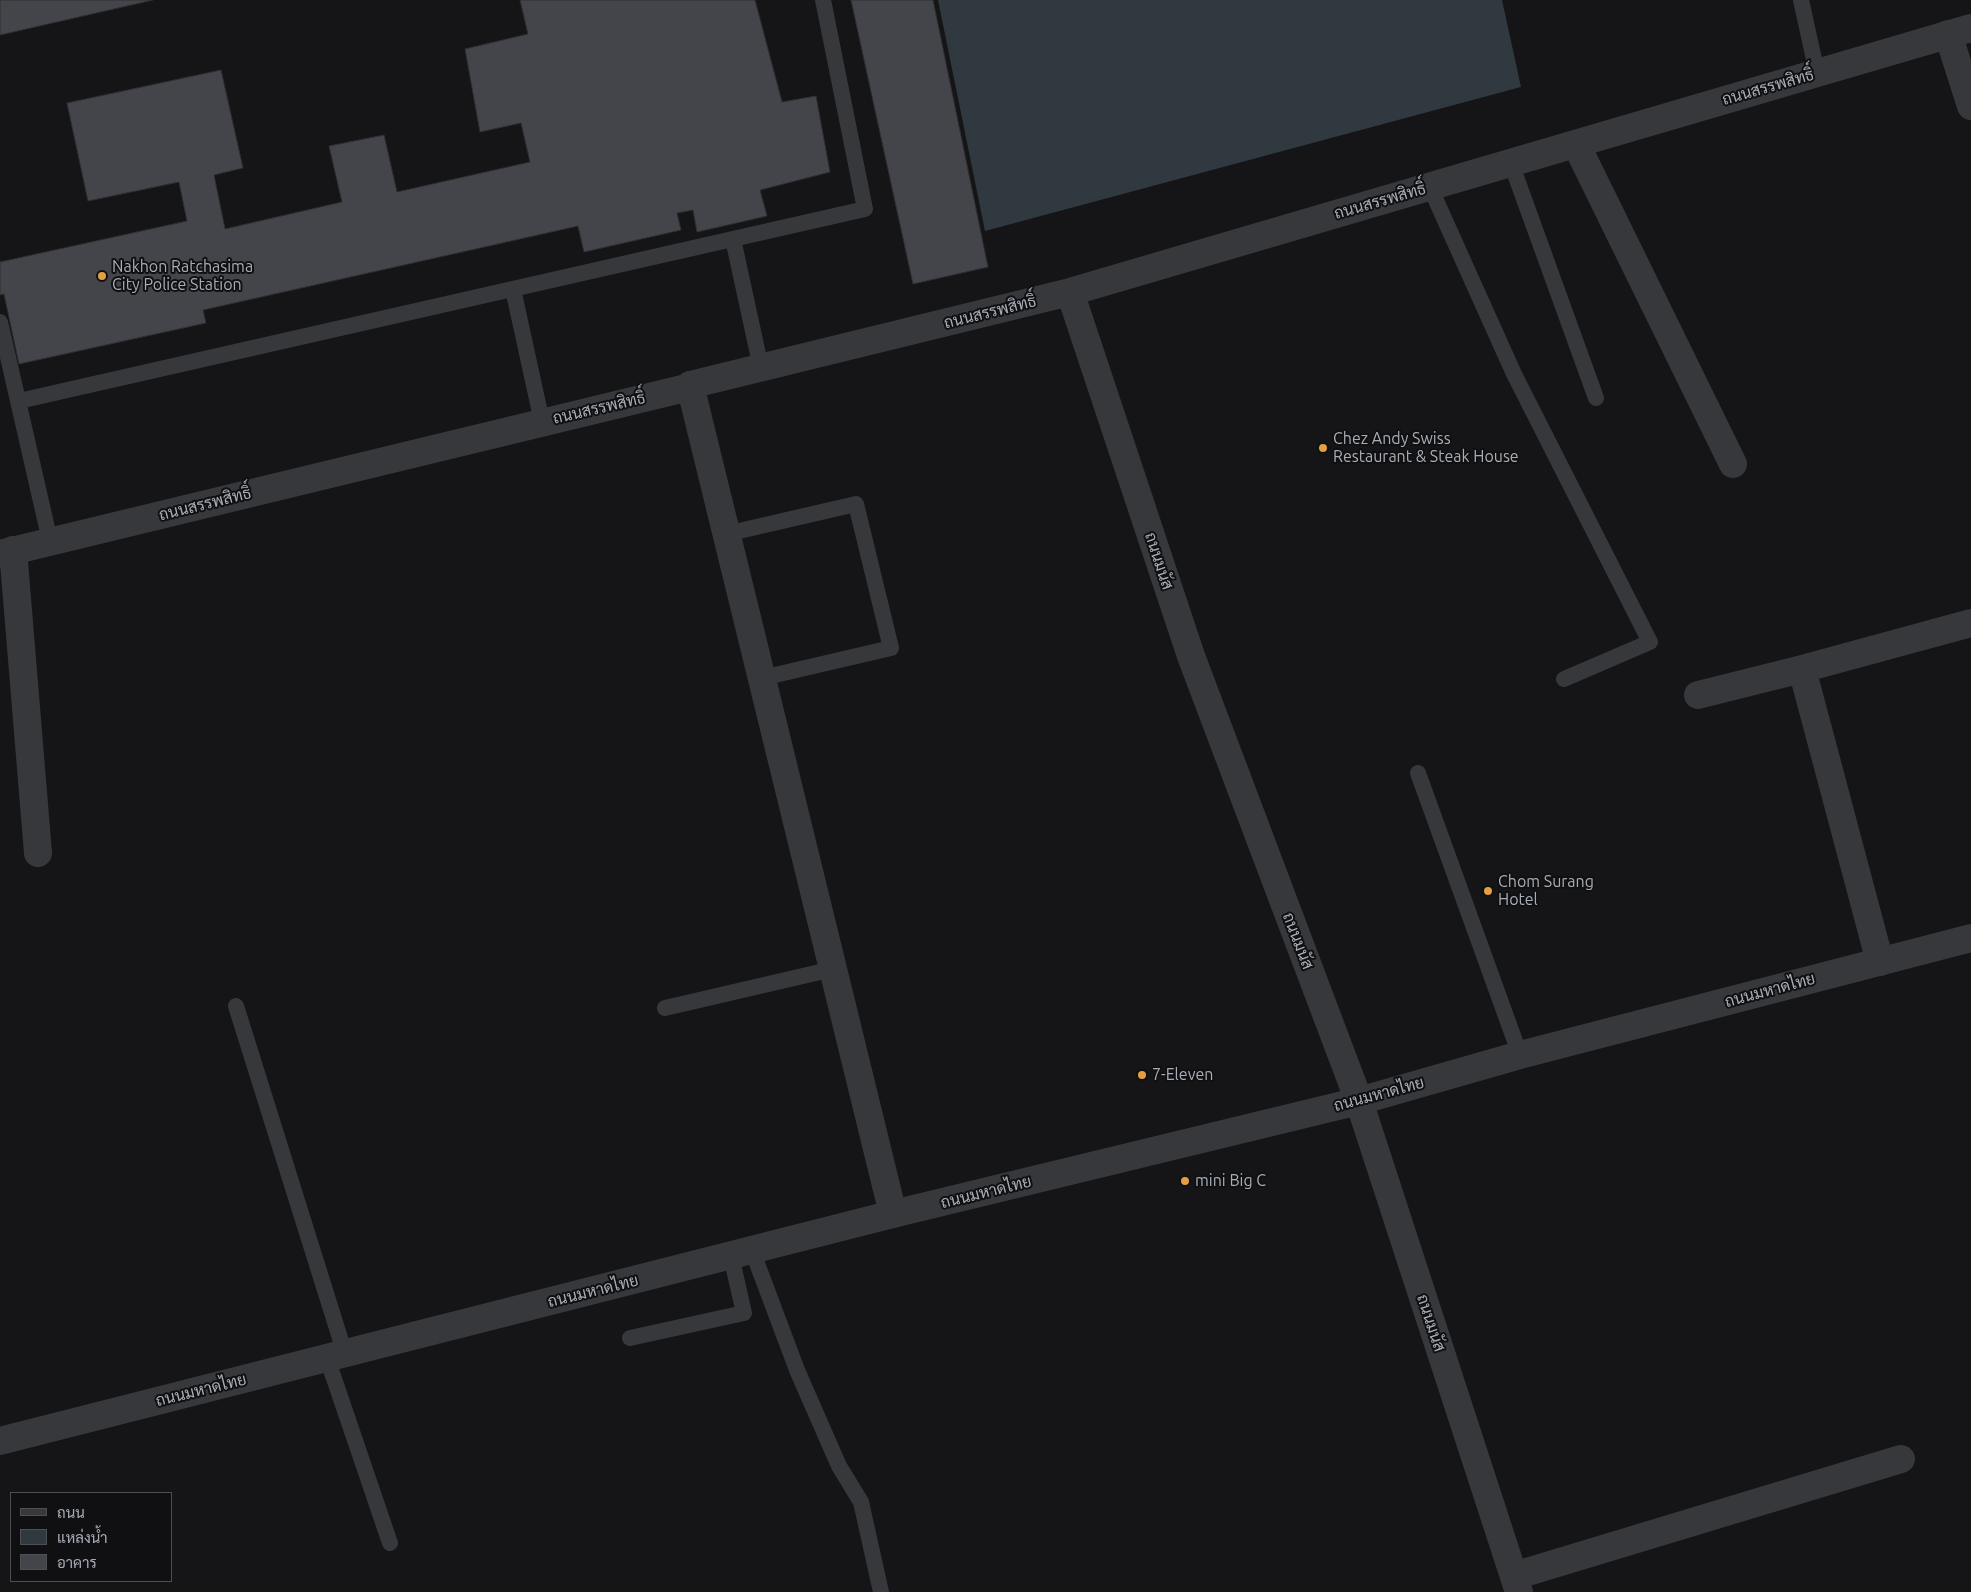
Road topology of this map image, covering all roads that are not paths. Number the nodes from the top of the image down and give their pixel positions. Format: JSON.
{"nodes":[{"id":1,"x":823,"y":0,"type":"edge"},
{"id":2,"x":1801,"y":0,"type":"edge"},
{"id":3,"x":1959,"y":31,"type":"edge"},
{"id":4,"x":1816,"y":73,"type":"junction"},
{"id":5,"x":1971,"y":106,"type":"edge"},
{"id":6,"x":1576,"y":144,"type":"junction"},
{"id":7,"x":1512,"y":163,"type":"junction"},
{"id":8,"x":1430,"y":186,"type":"junction"},
{"id":9,"x":733,"y":239,"type":"junction"},
{"id":10,"x":513,"y":289,"type":"junction"},
{"id":11,"x":1070,"y":292,"type":"junction"},
{"id":12,"x":0,"y":322,"type":"edge"},
{"id":13,"x":760,"y":368,"type":"junction"},
{"id":14,"x":690,"y":385,"type":"junction"},
{"id":15,"x":1596,"y":398,"type":"dead end"},
{"id":16,"x":19,"y":401,"type":"junction"},
{"id":17,"x":542,"y":422,"type":"junction"},
{"id":18,"x":1733,"y":464,"type":"dead end"},
{"id":19,"x":726,"y":534,"type":"junction"},
{"id":20,"x":50,"y":541,"type":"junction"},
{"id":21,"x":7,"y":552,"type":"edge"},
{"id":22,"x":1971,"y":623,"type":"edge"},
{"id":23,"x":1802,"y":669,"type":"junction"},
{"id":24,"x":762,"y":678,"type":"junction"},
{"id":25,"x":1564,"y":679,"type":"dead end"},
{"id":26,"x":1698,"y":695,"type":"dead end"},
{"id":27,"x":1418,"y":773,"type":"dead end"},
{"id":28,"x":38,"y":853,"type":"dead end"},
{"id":29,"x":1971,"y":938,"type":"edge"},
{"id":30,"x":1880,"y":962,"type":"junction"},
{"id":31,"x":833,"y":969,"type":"junction"},
{"id":32,"x":236,"y":1006,"type":"dead end"},
{"id":33,"x":665,"y":1008,"type":"dead end"},
{"id":34,"x":1520,"y":1055,"type":"junction"},
{"id":35,"x":1359,"y":1100,"type":"junction"},
{"id":36,"x":894,"y":1214,"type":"junction"},
{"id":37,"x":742,"y":1253,"type":"junction"},
{"id":38,"x":630,"y":1338,"type":"dead end"},
{"id":39,"x":336,"y":1356,"type":"junction"},
{"id":40,"x":0,"y":1441,"type":"edge"},
{"id":41,"x":1901,"y":1459,"type":"dead end"},
{"id":42,"x":390,"y":1543,"type":"dead end"},
{"id":43,"x":1517,"y":1584,"type":"edge"},
{"id":44,"x":881,"y":1592,"type":"edge"}],
"edges":[{"from":1,"to":9,"type":"lane"},
{"from":2,"to":4,"type":"lane"},
{"from":3,"to":4,"type":"street","name":"ถนนสรรพสิทธิ์"},
{"from":3,"to":5,"type":"street"},
{"from":4,"to":6,"type":"street","name":"ถนนสรรพสิทธิ์"},
{"from":6,"to":7,"type":"street","name":"ถนนสรรพสิทธิ์"},
{"from":6,"to":18,"type":"street"},
{"from":7,"to":8,"type":"street","name":"ถนนสรรพสิทธิ์"},
{"from":7,"to":15,"type":"lane"},
{"from":8,"to":11,"type":"street","name":"ถนนสรรพสิทธิ์"},
{"from":8,"to":25,"type":"lane"},
{"from":9,"to":10,"type":"lane"},
{"from":9,"to":13,"type":"lane"},
{"from":10,"to":16,"type":"lane"},
{"from":10,"to":17,"type":"lane"},
{"from":11,"to":13,"type":"street","name":"ถนนสรรพสิทธิ์"},
{"from":11,"to":35,"type":"street","name":"ถนนมนัส"},
{"from":12,"to":16,"type":"lane"},
{"from":13,"to":14,"type":"street","name":"ถนนสรรพสิทธิ์"},
{"from":14,"to":17,"type":"street","name":"ถนนสรรพสิทธิ์"},
{"from":14,"to":19,"type":"street"},
{"from":16,"to":20,"type":"lane"},
{"from":17,"to":20,"type":"street","name":"ถนนสรรพสิทธิ์"},
{"from":19,"to":24,"type":"street"},
{"from":19,"to":24,"type":"lane"},
{"from":20,"to":21,"type":"street","name":"ถนนสรรพสิทธิ์"},
{"from":21,"to":28,"type":"street"},
{"from":22,"to":23,"type":"street"},
{"from":23,"to":26,"type":"street"},
{"from":23,"to":30,"type":"street"},
{"from":24,"to":31,"type":"street"},
{"from":27,"to":34,"type":"lane"},
{"from":29,"to":30,"type":"street","name":"ถนนมหาดไทย"},
{"from":30,"to":34,"type":"street","name":"ถนนมหาดไทย"},
{"from":31,"to":33,"type":"lane"},
{"from":31,"to":36,"type":"street"},
{"from":32,"to":39,"type":"lane"},
{"from":34,"to":35,"type":"street","name":"ถนนมหาดไทย"},
{"from":35,"to":36,"type":"street","name":"ถนนมหาดไทย"},
{"from":35,"to":43,"type":"street","name":"ถนนมนัส"},
{"from":36,"to":37,"type":"street","name":"ถนนมหาดไทย"},
{"from":37,"to":38,"type":"lane"},
{"from":37,"to":39,"type":"street","name":"ถนนมหาดไทย"},
{"from":37,"to":44,"type":"lane"},
{"from":39,"to":40,"type":"street","name":"ถนนมหาดไทย"},
{"from":39,"to":42,"type":"lane"},
{"from":41,"to":43,"type":"street"}]}
